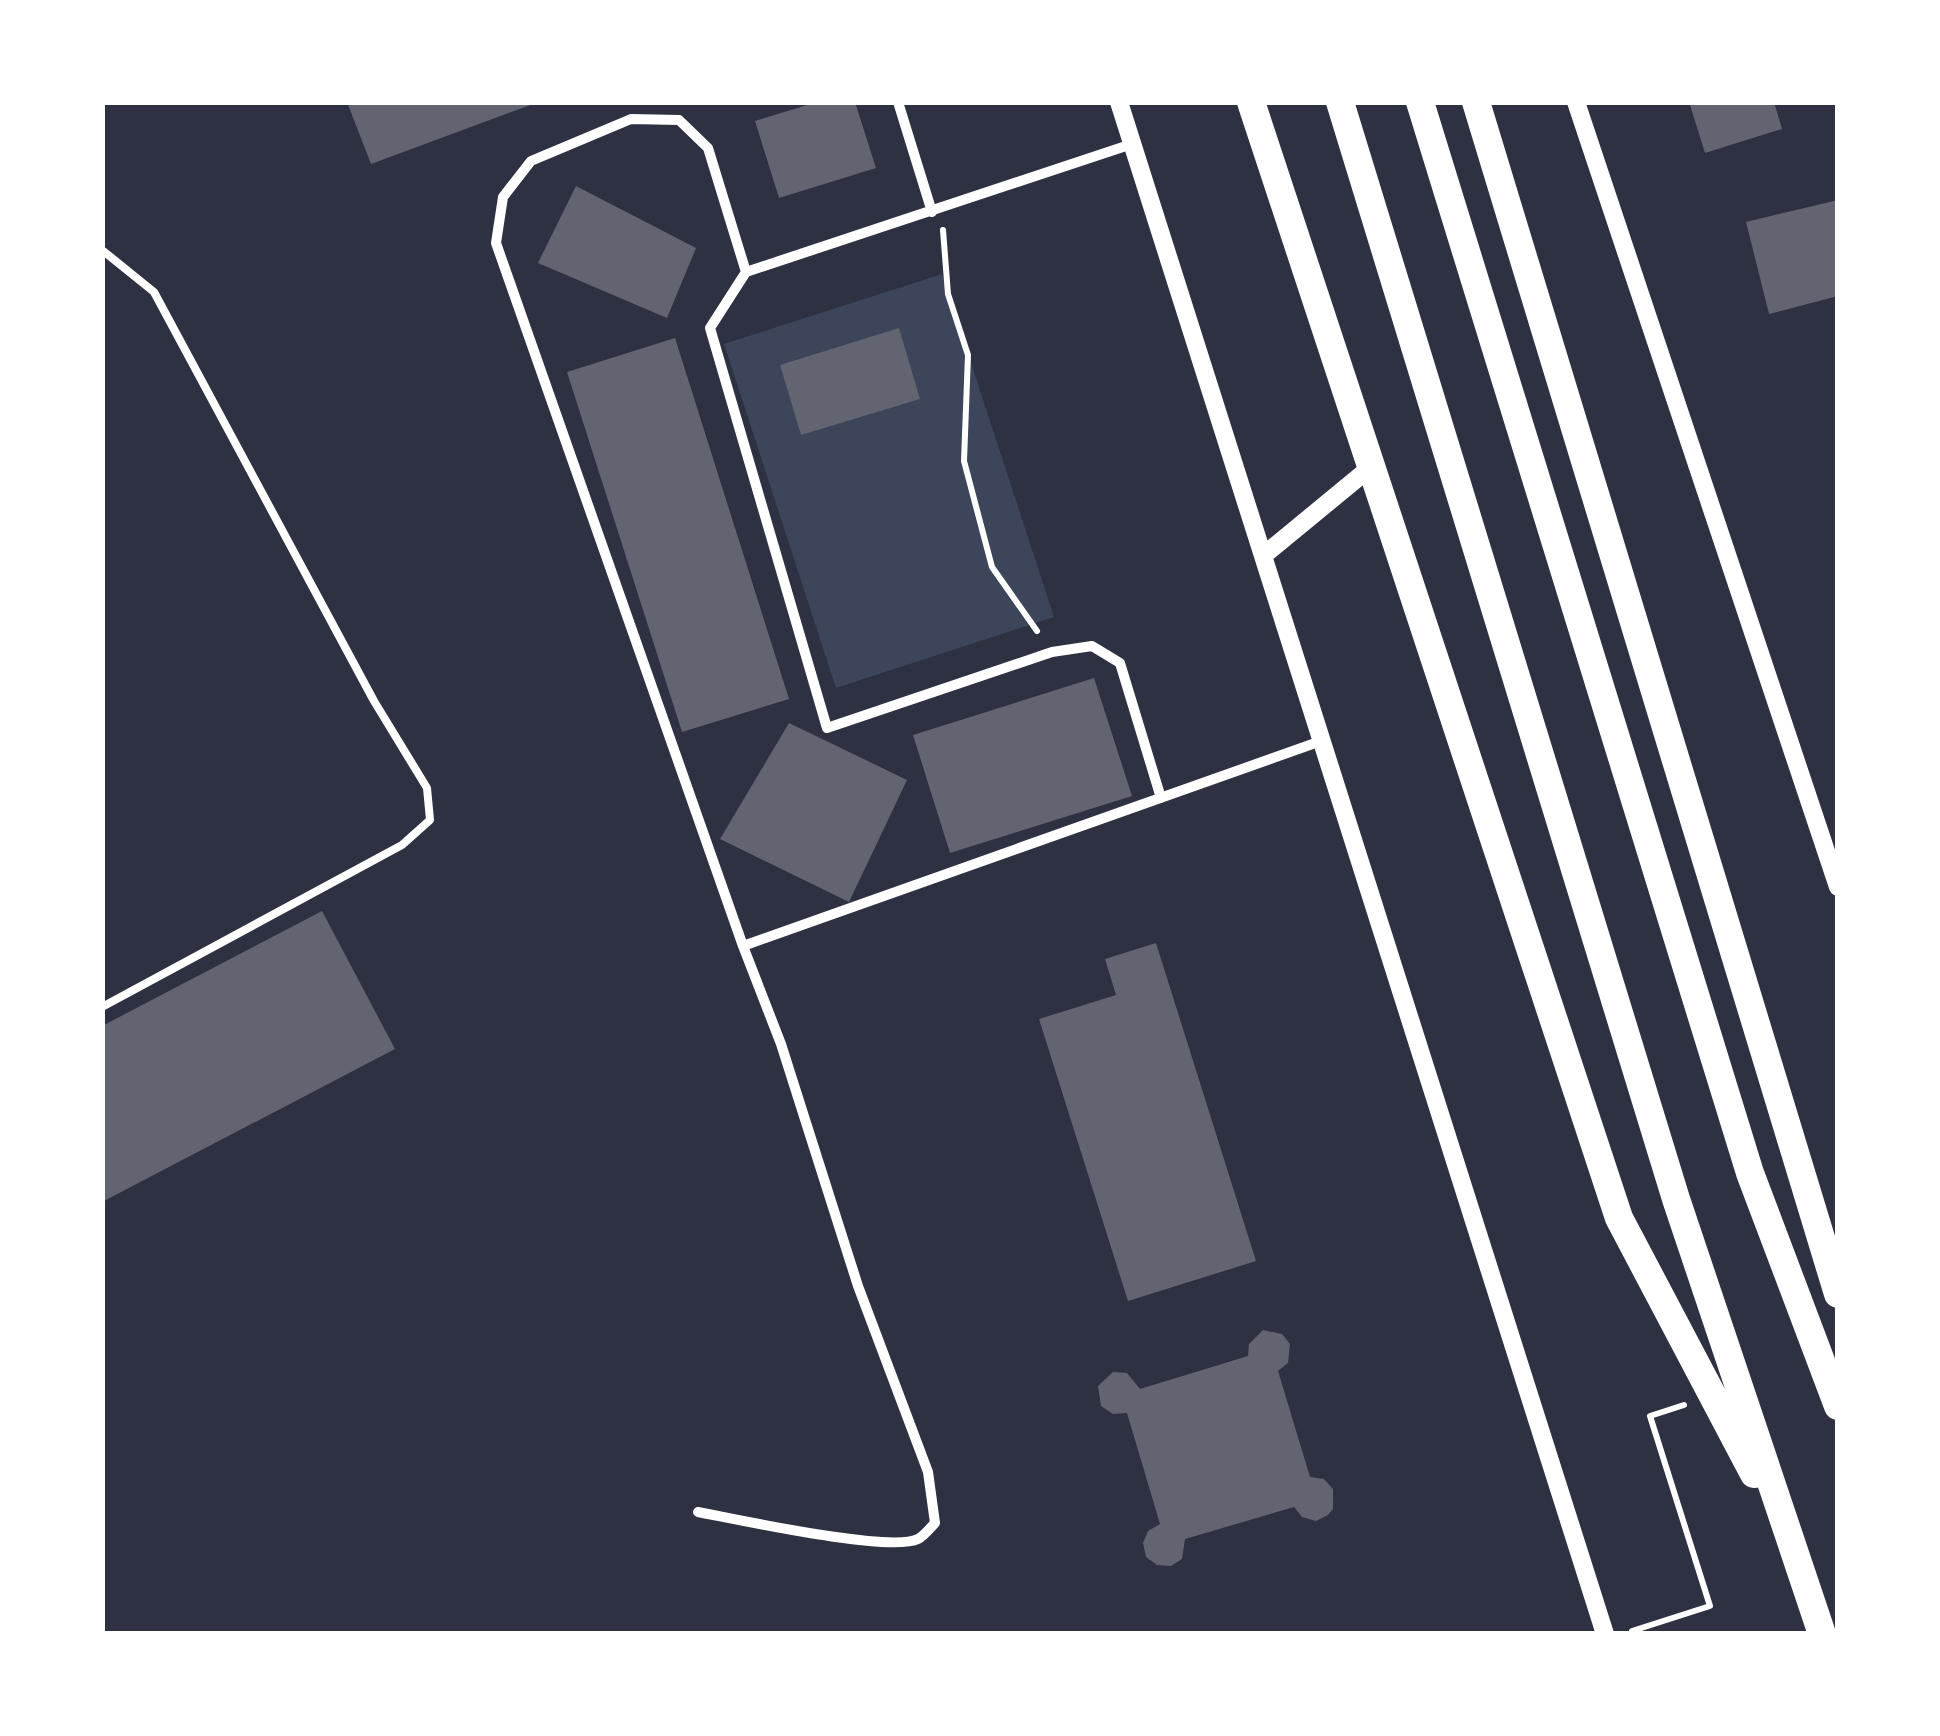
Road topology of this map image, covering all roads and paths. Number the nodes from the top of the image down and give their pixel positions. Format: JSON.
{"nodes":[{"id":1,"x":898,"y":102,"type":"edge"},
{"id":2,"x":1119,"y":102,"type":"edge"},
{"id":3,"x":1251,"y":102,"type":"edge"},
{"id":4,"x":1340,"y":102,"type":"edge"},
{"id":5,"x":1420,"y":102,"type":"edge"},
{"id":6,"x":1476,"y":102,"type":"edge"},
{"id":7,"x":1576,"y":102,"type":"edge"},
{"id":8,"x":1132,"y":144,"type":"junction"},
{"id":9,"x":936,"y":211,"type":"junction"},
{"id":10,"x":102,"y":250,"type":"edge"},
{"id":11,"x":746,"y":272,"type":"junction"},
{"id":12,"x":1371,"y":467,"type":"junction"},
{"id":13,"x":1264,"y":555,"type":"junction"},
{"id":14,"x":1052,"y":652,"type":"junction"},
{"id":15,"x":1321,"y":741,"type":"junction"},
{"id":16,"x":1161,"y":798,"type":"junction"},
{"id":17,"x":1838,"y":887,"type":"edge"},
{"id":18,"x":743,"y":946,"type":"junction"},
{"id":19,"x":102,"y":1007,"type":"edge"},
{"id":20,"x":1838,"y":1294,"type":"edge"},
{"id":21,"x":1838,"y":1406,"type":"edge"},
{"id":22,"x":1650,"y":1416,"type":"dead end"},
{"id":23,"x":698,"y":1512,"type":"dead end"},
{"id":24,"x":1794,"y":1550,"type":"junction"},
{"id":25,"x":1606,"y":1634,"type":"edge"},
{"id":26,"x":1625,"y":1634,"type":"edge"},
{"id":27,"x":1822,"y":1634,"type":"edge"}],
"edges":[{"from":1,"to":9,"type":"street"},
{"from":2,"to":8,"type":"street"},
{"from":3,"to":12,"type":"highway"},
{"from":4,"to":24,"type":"highway"},
{"from":5,"to":21,"type":"highway"},
{"from":6,"to":20,"type":"highway"},
{"from":7,"to":17,"type":"street"},
{"from":8,"to":9,"type":"street"},
{"from":8,"to":13,"type":"street"},
{"from":9,"to":11,"type":"street"},
{"from":9,"to":14,"type":"path"},
{"from":10,"to":19,"type":"lane"},
{"from":11,"to":14,"type":"street"},
{"from":11,"to":18,"type":"street"},
{"from":12,"to":13,"type":"street"},
{"from":12,"to":24,"type":"highway"},
{"from":13,"to":15,"type":"street"},
{"from":14,"to":16,"type":"street"},
{"from":15,"to":16,"type":"street"},
{"from":15,"to":25,"type":"street"},
{"from":16,"to":18,"type":"street"},
{"from":18,"to":23,"type":"street"},
{"from":22,"to":26,"type":"path"},
{"from":24,"to":27,"type":"highway"}]}
